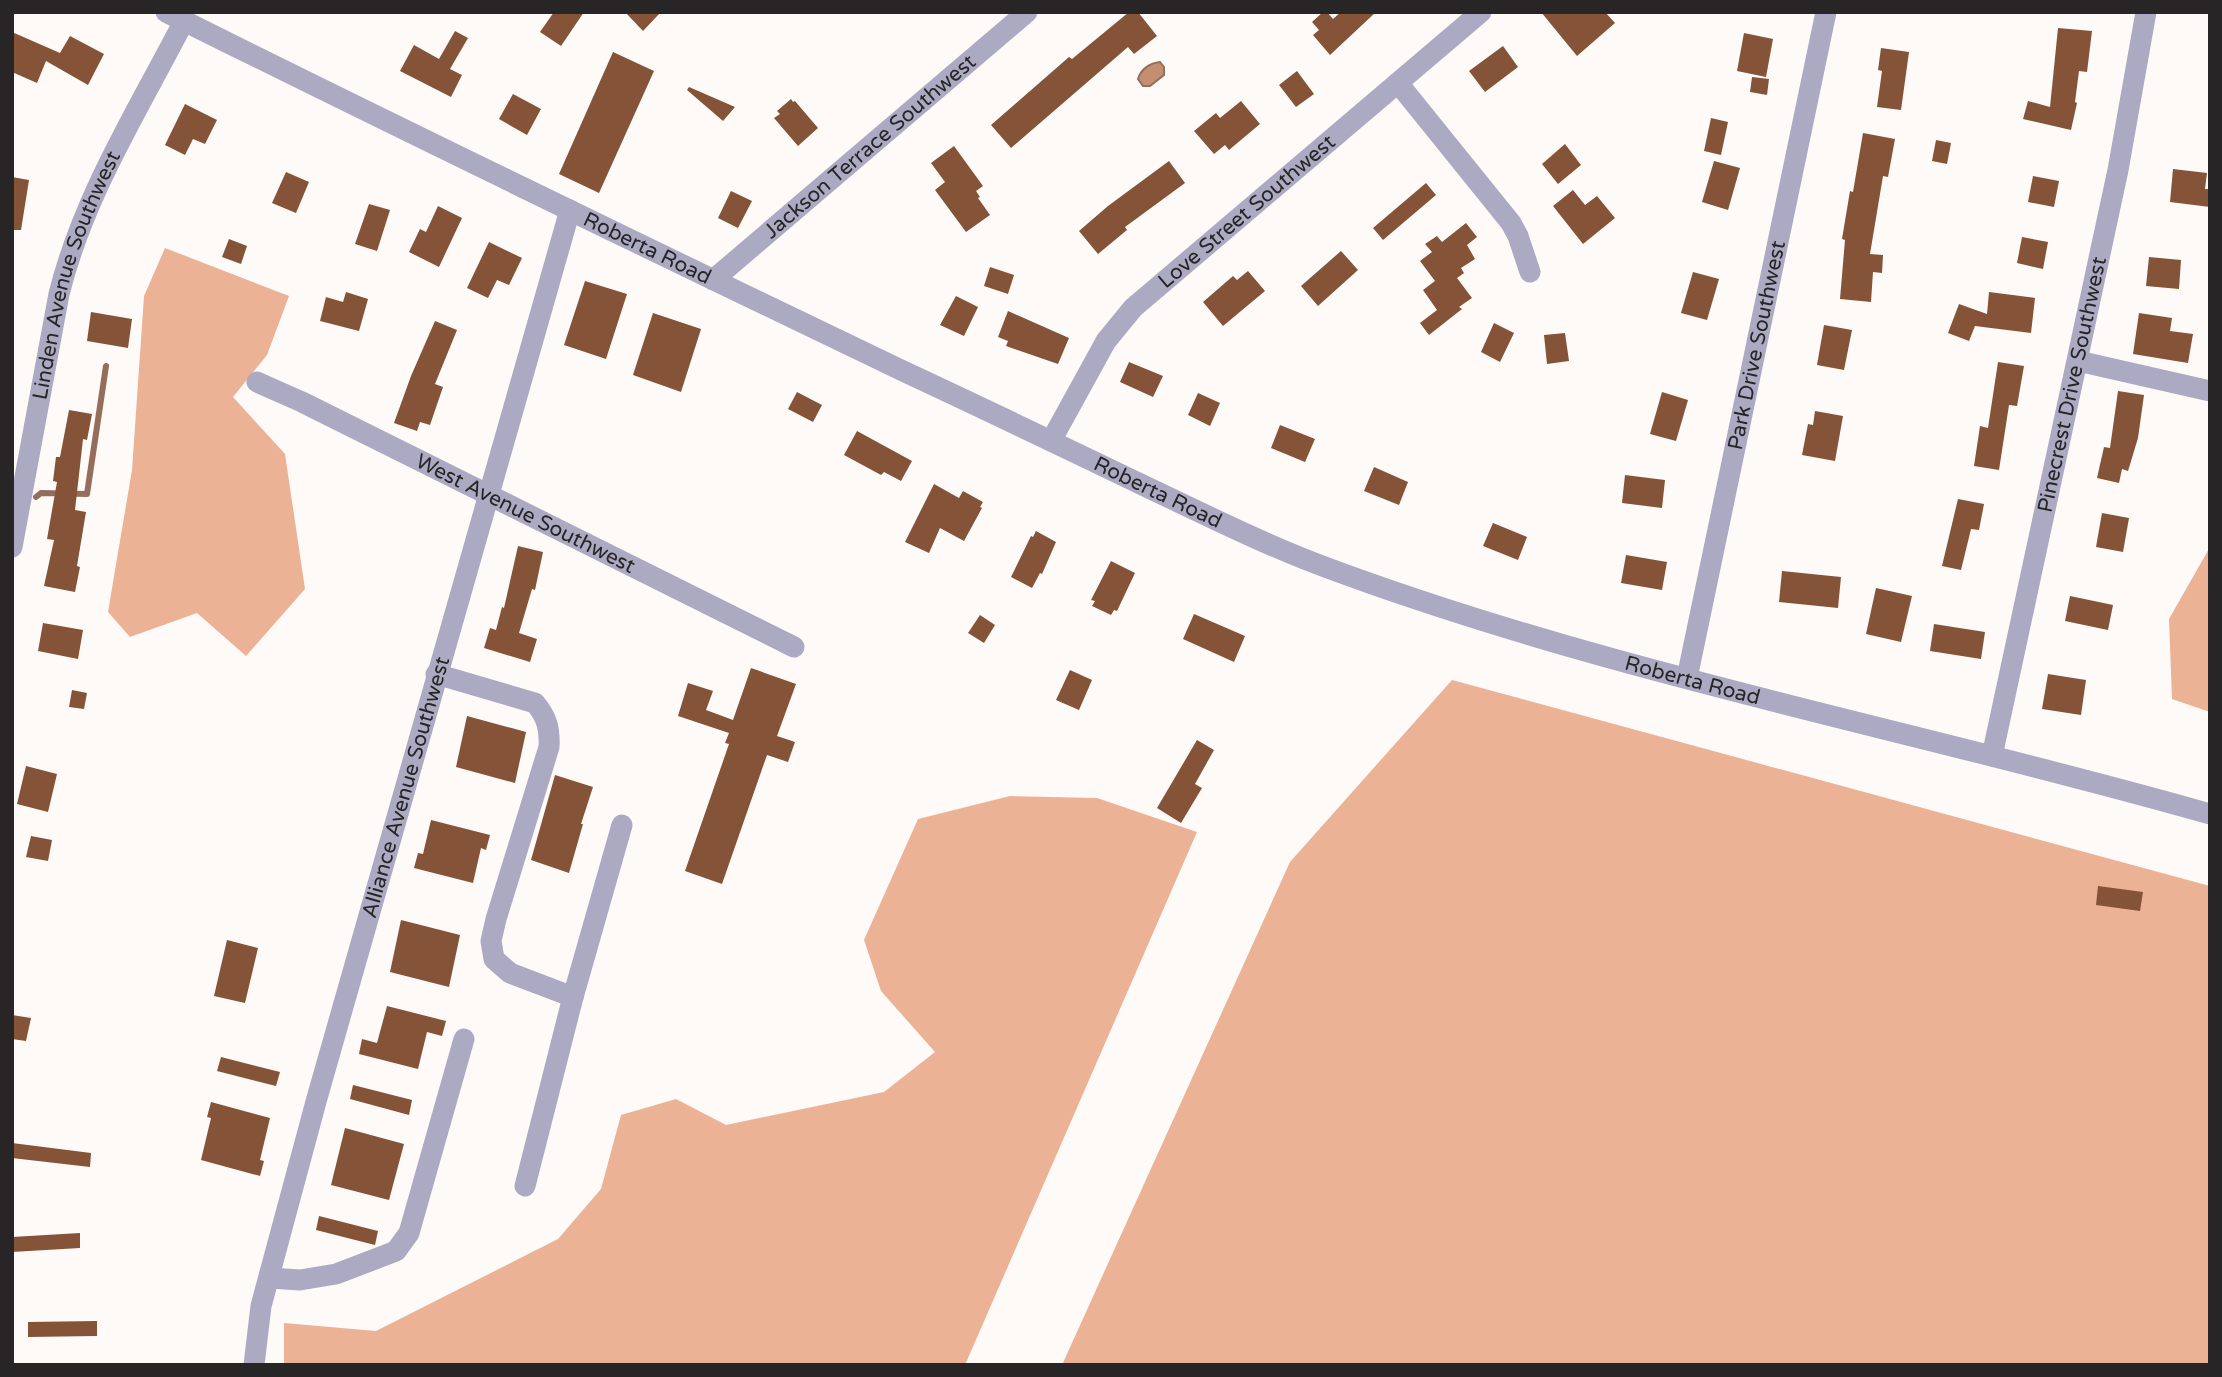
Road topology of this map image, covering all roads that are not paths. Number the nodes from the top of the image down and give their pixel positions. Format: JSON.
{"nodes":[{"id":1,"x":1027,"y":12,"type":"edge"},
{"id":2,"x":1481,"y":12,"type":"edge"},
{"id":3,"x":1826,"y":12,"type":"edge"},
{"id":4,"x":2146,"y":12,"type":"edge"},
{"id":5,"x":175,"y":17,"type":"edge"},
{"id":6,"x":1398,"y":83,"type":"junction"},
{"id":7,"x":570,"y":210,"type":"junction"},
{"id":8,"x":1530,"y":272,"type":"dead end"},
{"id":9,"x":713,"y":280,"type":"junction"},
{"id":10,"x":2078,"y":361,"type":"junction"},
{"id":11,"x":257,"y":382,"type":"dead end"},
{"id":12,"x":2210,"y":391,"type":"edge"},
{"id":13,"x":1051,"y":441,"type":"junction"},
{"id":14,"x":487,"y":495,"type":"junction"},
{"id":15,"x":12,"y":547,"type":"edge"},
{"id":16,"x":793,"y":647,"type":"dead end"},
{"id":17,"x":436,"y":674,"type":"junction"},
{"id":18,"x":1686,"y":678,"type":"junction"},
{"id":19,"x":1993,"y":756,"type":"junction"},
{"id":20,"x":2210,"y":814,"type":"edge"},
{"id":21,"x":622,"y":825,"type":"dead end"},
{"id":22,"x":573,"y":997,"type":"junction"},
{"id":23,"x":464,"y":1039,"type":"dead end"},
{"id":24,"x":525,"y":1186,"type":"dead end"},
{"id":25,"x":270,"y":1278,"type":"junction"},
{"id":26,"x":254,"y":1365,"type":"edge"}],
"edges":[{"from":1,"to":9,"type":"street","name":"Jackson Terrace Southwest"},
{"from":2,"to":6,"type":"street","name":"Love Street Southwest"},
{"from":3,"to":18,"type":"street","name":"Park Drive Southwest"},
{"from":4,"to":10,"type":"street","name":"Pinecrest Drive Southwest"},
{"from":5,"to":7,"type":"street","name":"Roberta Road"},
{"from":5,"to":15,"type":"street","name":"Linden Avenue Southwest"},
{"from":6,"to":8,"type":"street"},
{"from":6,"to":13,"type":"street","name":"Love Street Southwest"},
{"from":7,"to":9,"type":"street","name":"Roberta Road"},
{"from":7,"to":14,"type":"street","name":"Alliance Avenue Southwest"},
{"from":9,"to":13,"type":"street","name":"Roberta Road"},
{"from":10,"to":12,"type":"street"},
{"from":10,"to":19,"type":"street","name":"Pinecrest Drive Southwest"},
{"from":11,"to":14,"type":"street","name":"West Avenue Southwest"},
{"from":13,"to":18,"type":"street","name":"Roberta Road"},
{"from":14,"to":16,"type":"street","name":"West Avenue Southwest"},
{"from":14,"to":17,"type":"street","name":"Alliance Avenue Southwest"},
{"from":17,"to":22,"type":"street"},
{"from":17,"to":25,"type":"street","name":"Alliance Avenue Southwest"},
{"from":18,"to":19,"type":"street","name":"Roberta Road"},
{"from":19,"to":20,"type":"street","name":"Roberta Road"},
{"from":21,"to":22,"type":"street"},
{"from":22,"to":24,"type":"street"},
{"from":23,"to":25,"type":"street"},
{"from":25,"to":26,"type":"street","name":"Alliance Avenue Southwest"}]}
